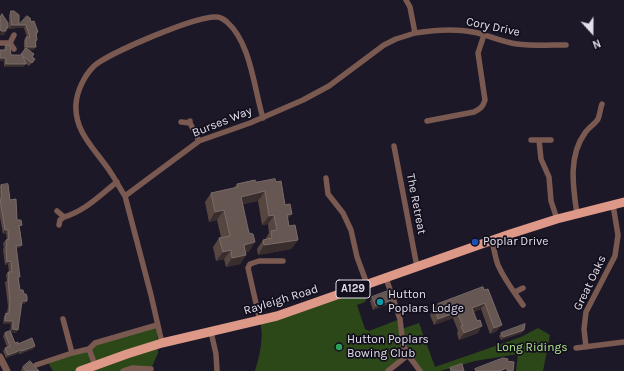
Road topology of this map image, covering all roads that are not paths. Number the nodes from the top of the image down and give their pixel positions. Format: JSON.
{"nodes":[{"id":1,"x":406,"y":0,"type":"edge"},
{"id":2,"x":415,"y":33,"type":"junction"},
{"id":3,"x":14,"y":35,"type":"dead end"},
{"id":4,"x":484,"y":35,"type":"junction"},
{"id":5,"x":0,"y":43,"type":"edge"},
{"id":6,"x":10,"y":43,"type":"junction"},
{"id":7,"x":566,"y":45,"type":"dead end"},
{"id":8,"x":14,"y":49,"type":"dead end"},
{"id":9,"x":602,"y":104,"type":"dead end"},
{"id":10,"x":263,"y":118,"type":"junction"},
{"id":11,"x":427,"y":121,"type":"dead end"},
{"id":12,"x":181,"y":122,"type":"dead end"},
{"id":13,"x":531,"y":140,"type":"dead end"},
{"id":14,"x":540,"y":140,"type":"junction"},
{"id":15,"x":551,"y":140,"type":"dead end"},
{"id":16,"x":199,"y":141,"type":"junction"},
{"id":17,"x":394,"y":146,"type":"dead end"},
{"id":18,"x":326,"y":178,"type":"dead end"},
{"id":19,"x":116,"y":182,"type":"junction"},
{"id":20,"x":125,"y":196,"type":"junction"},
{"id":21,"x":624,"y":202,"type":"edge"},
{"id":22,"x":612,"y":205,"type":"junction"},
{"id":23,"x":57,"y":211,"type":"dead end"},
{"id":24,"x":577,"y":214,"type":"junction"},
{"id":25,"x":64,"y":217,"type":"junction"},
{"id":26,"x":557,"y":219,"type":"junction"},
{"id":27,"x":59,"y":225,"type":"dead end"},
{"id":28,"x":492,"y":240,"type":"junction"},
{"id":29,"x":283,"y":261,"type":"dead end"},
{"id":30,"x":417,"y":267,"type":"junction"},
{"id":31,"x":386,"y":278,"type":"junction"},
{"id":32,"x":366,"y":284,"type":"junction"},
{"id":33,"x":523,"y":288,"type":"dead end"},
{"id":34,"x":514,"y":292,"type":"junction"},
{"id":35,"x":523,"y":305,"type":"dead end"},
{"id":36,"x":63,"y":319,"type":"dead end"},
{"id":37,"x":260,"y":321,"type":"junction"},
{"id":38,"x":157,"y":325,"type":"junction"},
{"id":39,"x":211,"y":332,"type":"junction"},
{"id":40,"x":624,"y":342,"type":"edge"},
{"id":41,"x":162,"y":343,"type":"junction"},
{"id":42,"x":586,"y":347,"type":"junction"},
{"id":43,"x":576,"y":348,"type":"dead end"},
{"id":44,"x":89,"y":349,"type":"junction"},
{"id":45,"x":72,"y":353,"type":"junction"},
{"id":46,"x":408,"y":355,"type":"junction"},
{"id":47,"x":0,"y":358,"type":"edge"},
{"id":48,"x":36,"y":365,"type":"edge"},
{"id":49,"x":95,"y":365,"type":"junction"},
{"id":50,"x":151,"y":369,"type":"dead end"},
{"id":51,"x":7,"y":371,"type":"edge"},
{"id":52,"x":80,"y":371,"type":"edge"},
{"id":53,"x":123,"y":371,"type":"edge"},
{"id":54,"x":217,"y":371,"type":"edge"},
{"id":55,"x":388,"y":371,"type":"edge"},
{"id":56,"x":420,"y":371,"type":"edge"}],
"edges":[{"from":1,"to":2,"type":"street"},
{"from":2,"to":4,"type":"street","name":"Cory Drive"},
{"from":2,"to":10,"type":"street","name":"Burses Way"},
{"from":3,"to":6,"type":"street"},
{"from":4,"to":7,"type":"street","name":"Cory Drive"},
{"from":4,"to":11,"type":"street"},
{"from":5,"to":6,"type":"street"},
{"from":6,"to":8,"type":"street"},
{"from":9,"to":24,"type":"street"},
{"from":10,"to":16,"type":"street","name":"Burses Way"},
{"from":10,"to":19,"type":"street"},
{"from":12,"to":16,"type":"street"},
{"from":13,"to":14,"type":"street"},
{"from":14,"to":15,"type":"street"},
{"from":14,"to":26,"type":"street"},
{"from":16,"to":20,"type":"street","name":"Burses Way"},
{"from":17,"to":30,"type":"street","name":"The Retreat"},
{"from":18,"to":32,"type":"street"},
{"from":19,"to":20,"type":"street"},
{"from":19,"to":25,"type":"street"},
{"from":20,"to":38,"type":"street"},
{"from":21,"to":22,"type":"main road","name":"Rayleigh Road","number":"A129"},
{"from":22,"to":24,"type":"main road","name":"Rayleigh Road","number":"A129"},
{"from":22,"to":42,"type":"street","name":"Great Oaks"},
{"from":23,"to":25,"type":"street"},
{"from":24,"to":26,"type":"main road","name":"Rayleigh Road","number":"A129"},
{"from":25,"to":27,"type":"street"},
{"from":26,"to":28,"type":"main road","name":"Rayleigh Road","number":"A129"},
{"from":28,"to":30,"type":"main road","name":"Rayleigh Road","number":"A129"},
{"from":28,"to":34,"type":"street"},
{"from":29,"to":37,"type":"street"},
{"from":30,"to":31,"type":"main road","name":"Rayleigh Road","number":"A129"},
{"from":31,"to":32,"type":"main road","name":"Rayleigh Road","number":"A129"},
{"from":31,"to":46,"type":"street"},
{"from":32,"to":37,"type":"main road","name":"Rayleigh Road","number":"A129"},
{"from":33,"to":34,"type":"street"},
{"from":34,"to":35,"type":"street"},
{"from":36,"to":45,"type":"street"},
{"from":37,"to":39,"type":"main road","name":"Rayleigh Road","number":"A129"},
{"from":38,"to":41,"type":"street"},
{"from":38,"to":44,"type":"street"},
{"from":39,"to":41,"type":"main road","name":"Rayleigh Road","number":"A129"},
{"from":39,"to":54,"type":"street"},
{"from":40,"to":42,"type":"street"},
{"from":41,"to":49,"type":"main road","name":"Rayleigh Road","number":"A129"},
{"from":42,"to":43,"type":"street"},
{"from":44,"to":45,"type":"street"},
{"from":44,"to":49,"type":"street"},
{"from":45,"to":48,"type":"street"},
{"from":46,"to":55,"type":"street"},
{"from":46,"to":56,"type":"street"},
{"from":47,"to":51,"type":"street"},
{"from":49,"to":52,"type":"main road","name":"Rayleigh Road","number":"A129"},
{"from":50,"to":53,"type":"street"}]}
